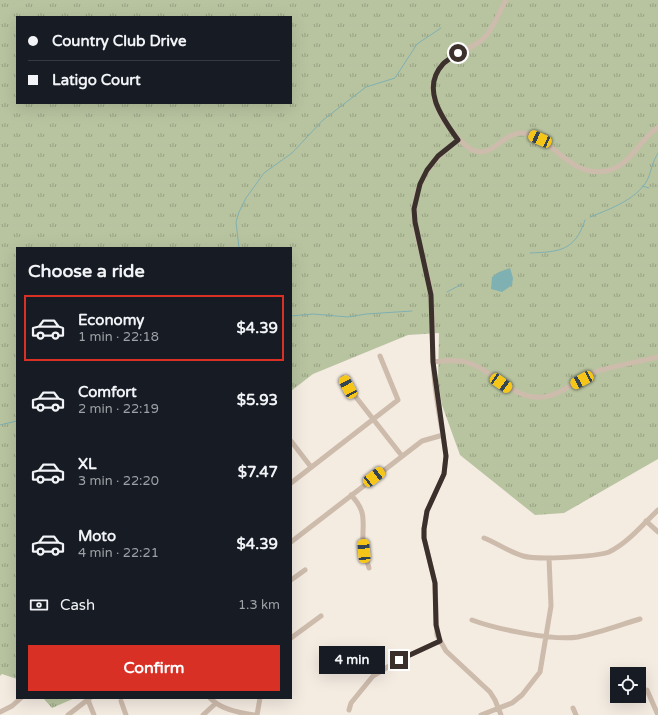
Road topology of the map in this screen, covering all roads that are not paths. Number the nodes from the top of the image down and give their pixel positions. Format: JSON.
{"nodes":[{"id":1,"x":506,"y":0,"type":"edge"},
{"id":2,"x":658,"y":127,"type":"edge"},
{"id":3,"x":458,"y":140,"type":"junction"},
{"id":4,"x":380,"y":356,"type":"dead end"},
{"id":5,"x":658,"y":357,"type":"edge"},
{"id":6,"x":433,"y":362,"type":"junction"},
{"id":7,"x":343,"y":378,"type":"dead end"},
{"id":8,"x":373,"y":419,"type":"junction"},
{"id":9,"x":443,"y":435,"type":"junction"},
{"id":10,"x":292,"y":442,"type":"edge"},
{"id":11,"x":402,"y":456,"type":"junction"},
{"id":12,"x":311,"y":467,"type":"junction"},
{"id":13,"x":292,"y":482,"type":"edge"},
{"id":14,"x":352,"y":495,"type":"junction"},
{"id":15,"x":658,"y":510,"type":"edge"},
{"id":16,"x":646,"y":521,"type":"junction"},
{"id":17,"x":658,"y":532,"type":"edge"},
{"id":18,"x":484,"y":538,"type":"dead end"},
{"id":19,"x":292,"y":541,"type":"edge"},
{"id":20,"x":549,"y":558,"type":"junction"},
{"id":21,"x":369,"y":568,"type":"dead end"},
{"id":22,"x":305,"y":570,"type":"dead end"},
{"id":23,"x":292,"y":579,"type":"edge"},
{"id":24,"x":321,"y":616,"type":"dead end"},
{"id":25,"x":640,"y":619,"type":"dead end"},
{"id":26,"x":472,"y":620,"type":"dead end"},
{"id":27,"x":547,"y":635,"type":"junction"},
{"id":28,"x":292,"y":637,"type":"edge"},
{"id":29,"x":440,"y":641,"type":"junction"},
{"id":30,"x":647,"y":690,"type":"dead end"},
{"id":31,"x":20,"y":699,"type":"edge"},
{"id":32,"x":89,"y":699,"type":"edge"},
{"id":33,"x":211,"y":699,"type":"edge"},
{"id":34,"x":260,"y":699,"type":"edge"},
{"id":35,"x":121,"y":701,"type":"dead end"},
{"id":36,"x":215,"y":704,"type":"junction"},
{"id":37,"x":573,"y":708,"type":"dead end"},
{"id":38,"x":499,"y":709,"type":"junction"},
{"id":39,"x":349,"y":710,"type":"dead end"},
{"id":40,"x":0,"y":712,"type":"edge"},
{"id":41,"x":68,"y":715,"type":"edge"},
{"id":42,"x":94,"y":715,"type":"edge"},
{"id":43,"x":126,"y":715,"type":"edge"},
{"id":44,"x":203,"y":715,"type":"edge"},
{"id":45,"x":255,"y":715,"type":"edge"},
{"id":46,"x":481,"y":715,"type":"edge"},
{"id":47,"x":501,"y":715,"type":"edge"},
{"id":48,"x":576,"y":715,"type":"edge"},
{"id":49,"x":658,"y":715,"type":"edge"}],
"edges":[{"from":1,"to":3,"type":"street"},
{"from":2,"to":3,"type":"street"},
{"from":3,"to":6,"type":"street"},
{"from":4,"to":8,"type":"street"},
{"from":5,"to":6,"type":"street"},
{"from":6,"to":9,"type":"street"},
{"from":7,"to":8,"type":"street"},
{"from":8,"to":11,"type":"street"},
{"from":8,"to":12,"type":"street"},
{"from":9,"to":11,"type":"street"},
{"from":9,"to":29,"type":"street"},
{"from":10,"to":12,"type":"street"},
{"from":11,"to":14,"type":"street"},
{"from":12,"to":13,"type":"street"},
{"from":14,"to":19,"type":"street"},
{"from":14,"to":21,"type":"street"},
{"from":15,"to":16,"type":"street"},
{"from":16,"to":17,"type":"street"},
{"from":16,"to":20,"type":"street"},
{"from":18,"to":20,"type":"street"},
{"from":20,"to":27,"type":"street"},
{"from":22,"to":23,"type":"street"},
{"from":24,"to":28,"type":"street"},
{"from":25,"to":27,"type":"street"},
{"from":26,"to":27,"type":"street"},
{"from":27,"to":38,"type":"street"},
{"from":29,"to":38,"type":"street"},
{"from":29,"to":39,"type":"street"},
{"from":30,"to":49,"type":"street"},
{"from":31,"to":40,"type":"street"},
{"from":32,"to":41,"type":"street"},
{"from":32,"to":42,"type":"street"},
{"from":33,"to":36,"type":"street"},
{"from":34,"to":45,"type":"street"},
{"from":35,"to":43,"type":"street"},
{"from":36,"to":44,"type":"street"},
{"from":36,"to":45,"type":"street"},
{"from":37,"to":48,"type":"street"},
{"from":38,"to":46,"type":"street"},
{"from":38,"to":47,"type":"street"}]}
